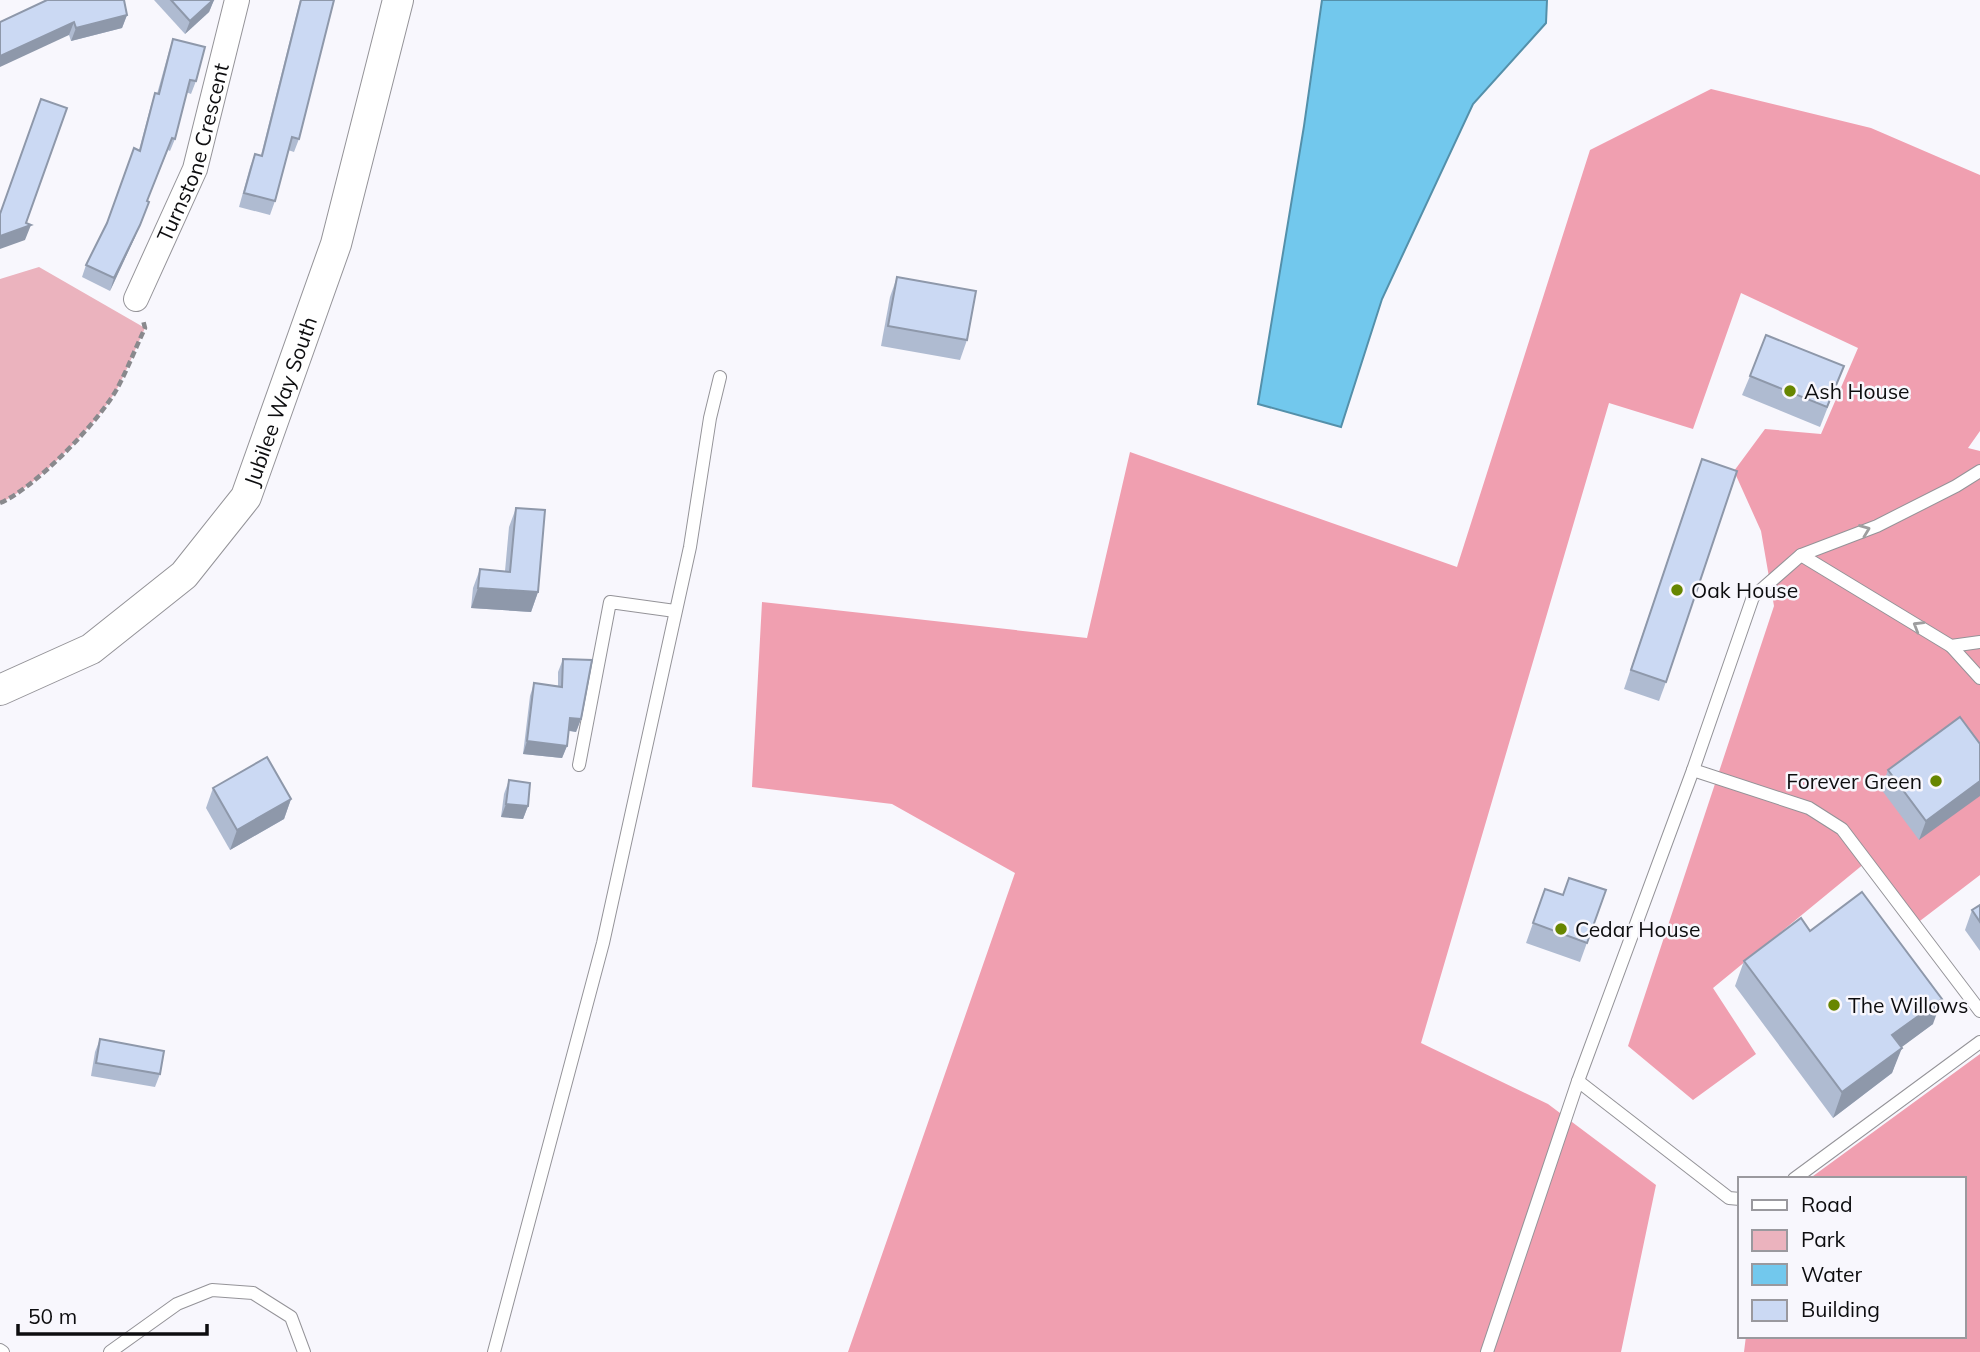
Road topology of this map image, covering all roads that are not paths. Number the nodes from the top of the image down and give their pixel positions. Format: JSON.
{"nodes":[{"id":1,"x":237,"y":0,"type":"edge"},
{"id":2,"x":398,"y":0,"type":"edge"},
{"id":3,"x":136,"y":299,"type":"road end"},
{"id":4,"x":720,"y":377,"type":"dead end"},
{"id":5,"x":1980,"y":471,"type":"edge"},
{"id":6,"x":1801,"y":555,"type":"junction"},
{"id":7,"x":676,"y":611,"type":"junction"},
{"id":8,"x":1980,"y":642,"type":"edge"},
{"id":9,"x":1951,"y":646,"type":"junction"},
{"id":10,"x":1980,"y":678,"type":"edge"},
{"id":11,"x":0,"y":690,"type":"edge"},
{"id":12,"x":579,"y":765,"type":"dead end"},
{"id":13,"x":1693,"y":770,"type":"junction"},
{"id":14,"x":1980,"y":1011,"type":"edge"},
{"id":15,"x":1980,"y":1042,"type":"edge"},
{"id":16,"x":1578,"y":1082,"type":"junction"},
{"id":17,"x":1797,"y":1177,"type":"edge"},
{"id":18,"x":1738,"y":1199,"type":"edge"},
{"id":19,"x":110,"y":1352,"type":"edge"},
{"id":20,"x":304,"y":1352,"type":"edge"},
{"id":21,"x":494,"y":1352,"type":"edge"},
{"id":22,"x":1487,"y":1352,"type":"edge"}],
"edges":[{"from":1,"to":3,"type":"street","name":"Turnstone Crescent"},
{"from":2,"to":11,"type":"street","name":"Jubilee Way South"},
{"from":4,"to":7,"type":"lane"},
{"from":6,"to":5,"type":"lane","one_way":true},
{"from":9,"to":6,"type":"lane","one_way":true},
{"from":6,"to":13,"type":"lane"},
{"from":7,"to":12,"type":"lane"},
{"from":7,"to":21,"type":"lane"},
{"from":8,"to":9,"type":"lane"},
{"from":9,"to":10,"type":"lane"},
{"from":13,"to":14,"type":"lane"},
{"from":13,"to":16,"type":"lane"},
{"from":15,"to":17,"type":"lane"},
{"from":16,"to":18,"type":"lane"},
{"from":16,"to":22,"type":"lane"},
{"from":19,"to":20,"type":"lane"}]}
